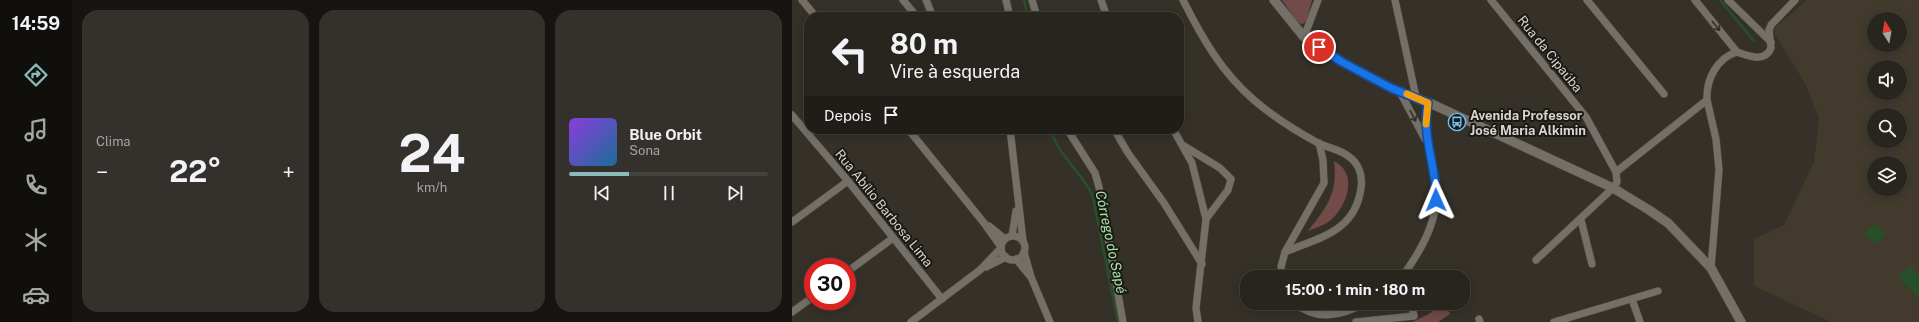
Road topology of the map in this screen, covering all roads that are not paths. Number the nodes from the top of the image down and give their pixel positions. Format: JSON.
{"nodes":[{"id":1,"x":802,"y":0,"type":"edge"},
{"id":2,"x":903,"y":0,"type":"edge"},
{"id":3,"x":926,"y":0,"type":"edge"},
{"id":4,"x":1006,"y":0,"type":"edge"},
{"id":5,"x":1032,"y":0,"type":"edge"},
{"id":6,"x":1101,"y":0,"type":"edge"},
{"id":7,"x":1183,"y":0,"type":"edge"},
{"id":8,"x":1274,"y":0,"type":"edge"},
{"id":9,"x":1318,"y":0,"type":"edge"},
{"id":10,"x":1395,"y":0,"type":"edge"},
{"id":11,"x":1491,"y":0,"type":"edge"},
{"id":12,"x":1588,"y":0,"type":"edge"},
{"id":13,"x":1695,"y":0,"type":"edge"},
{"id":14,"x":1728,"y":0,"type":"edge"},
{"id":15,"x":1795,"y":0,"type":"edge"},
{"id":16,"x":812,"y":12,"type":"edge"},
{"id":17,"x":913,"y":12,"type":"edge"},
{"id":18,"x":931,"y":12,"type":"edge"},
{"id":19,"x":1009,"y":12,"type":"edge"},
{"id":20,"x":1036,"y":12,"type":"edge"},
{"id":21,"x":1105,"y":12,"type":"edge"},
{"id":22,"x":1304,"y":37,"type":"junction"},
{"id":23,"x":1771,"y":42,"type":"junction"},
{"id":24,"x":1737,"y":52,"type":"junction"},
{"id":25,"x":1400,"y":92,"type":"junction"},
{"id":26,"x":1664,"y":94,"type":"dead end"},
{"id":27,"x":1416,"y":97,"type":"junction"},
{"id":28,"x":1707,"y":100,"type":"junction"},
{"id":29,"x":1428,"y":103,"type":"junction"},
{"id":30,"x":792,"y":115,"type":"edge"},
{"id":31,"x":804,"y":129,"type":"edge"},
{"id":32,"x":808,"y":134,"type":"edge"},
{"id":33,"x":912,"y":134,"type":"edge"},
{"id":34,"x":1011,"y":134,"type":"edge"},
{"id":35,"x":1070,"y":134,"type":"edge"},
{"id":36,"x":1117,"y":134,"type":"edge"},
{"id":37,"x":1176,"y":134,"type":"edge"},
{"id":38,"x":1426,"y":141,"type":"junction"},
{"id":39,"x":1319,"y":143,"type":"junction"},
{"id":40,"x":1183,"y":146,"type":"junction"},
{"id":41,"x":1616,"y":172,"type":"junction"},
{"id":42,"x":848,"y":181,"type":"junction"},
{"id":43,"x":1613,"y":188,"type":"junction"},
{"id":44,"x":1018,"y":203,"type":"junction"},
{"id":45,"x":1206,"y":219,"type":"junction"},
{"id":46,"x":1580,"y":220,"type":"junction"},
{"id":47,"x":792,"y":222,"type":"edge"},
{"id":48,"x":984,"y":223,"type":"junction"},
{"id":49,"x":1009,"y":237,"type":"junction"},
{"id":50,"x":893,"y":238,"type":"junction"},
{"id":51,"x":1022,"y":240,"type":"junction"},
{"id":52,"x":1001,"y":248,"type":"junction"},
{"id":53,"x":1024,"y":252,"type":"junction"},
{"id":54,"x":1285,"y":252,"type":"junction"},
{"id":55,"x":1006,"y":257,"type":"junction"},
{"id":56,"x":1016,"y":259,"type":"junction"},
{"id":57,"x":1536,"y":260,"type":"dead end"},
{"id":58,"x":1202,"y":264,"type":"junction"},
{"id":59,"x":1592,"y":264,"type":"dead end"},
{"id":60,"x":856,"y":265,"type":"edge"},
{"id":61,"x":1711,"y":268,"type":"junction"},
{"id":62,"x":980,"y":270,"type":"junction"},
{"id":63,"x":1282,"y":270,"type":"edge"},
{"id":64,"x":1406,"y":270,"type":"edge"},
{"id":65,"x":1031,"y":278,"type":"junction"},
{"id":66,"x":1658,"y":291,"type":"dead end"},
{"id":67,"x":942,"y":299,"type":"junction"},
{"id":68,"x":1632,"y":299,"type":"junction"},
{"id":69,"x":804,"y":303,"type":"edge"},
{"id":70,"x":1303,"y":310,"type":"edge"},
{"id":71,"x":1346,"y":310,"type":"edge"},
{"id":72,"x":1413,"y":310,"type":"edge"},
{"id":73,"x":792,"y":312,"type":"edge"},
{"id":74,"x":1575,"y":319,"type":"edge"},
{"id":75,"x":1048,"y":321,"type":"edge"},
{"id":76,"x":911,"y":322,"type":"edge"},
{"id":77,"x":1123,"y":322,"type":"edge"},
{"id":78,"x":1198,"y":322,"type":"edge"},
{"id":79,"x":1356,"y":322,"type":"edge"},
{"id":80,"x":1554,"y":322,"type":"edge"},
{"id":81,"x":1640,"y":322,"type":"edge"},
{"id":82,"x":1741,"y":322,"type":"edge"}],
"edges":[{"from":1,"to":16,"type":"street"},
{"from":2,"to":17,"type":"street"},
{"from":3,"to":18,"type":"street"},
{"from":4,"to":19,"type":"street"},
{"from":5,"to":20,"type":"street"},
{"from":6,"to":21,"type":"street"},
{"from":7,"to":39,"type":"street"},
{"from":8,"to":22,"type":"street"},
{"from":9,"to":22,"type":"street"},
{"from":10,"to":27,"type":"street"},
{"from":11,"to":41,"type":"street","name":"Rua da Cipaúba"},
{"from":12,"to":26,"type":"street"},
{"from":13,"to":24,"type":"street","one_way":true},
{"from":14,"to":23,"type":"street"},
{"from":15,"to":23,"type":"street"},
{"from":22,"to":25,"type":"street"},
{"from":23,"to":24,"type":"street"},
{"from":24,"to":28,"type":"street"},
{"from":25,"to":27,"type":"street"},
{"from":25,"to":38,"type":"street","one_way":true},
{"from":27,"to":29,"type":"street"},
{"from":28,"to":41,"type":"street"},
{"from":28,"to":61,"type":"street"},
{"from":29,"to":38,"type":"street"},
{"from":29,"to":43,"type":"street"},
{"from":30,"to":31,"type":"street","name":"Rua Abílio Barbosa Lima"},
{"from":32,"to":42,"type":"street","name":"Rua Abílio Barbosa Lima"},
{"from":33,"to":48,"type":"street"},
{"from":34,"to":44,"type":"street"},
{"from":35,"to":77,"type":"street"},
{"from":36,"to":58,"type":"street"},
{"from":37,"to":40,"type":"street"},
{"from":38,"to":64,"type":"street"},
{"from":39,"to":54,"type":"street"},
{"from":39,"to":54,"type":"street"},
{"from":40,"to":45,"type":"street"},
{"from":40,"to":45,"type":"street"},
{"from":41,"to":43,"type":"street"},
{"from":42,"to":47,"type":"street"},
{"from":42,"to":50,"type":"street","name":"Rua Abílio Barbosa Lima"},
{"from":43,"to":46,"type":"street"},
{"from":43,"to":61,"type":"street"},
{"from":44,"to":49,"type":"street"},
{"from":44,"to":51,"type":"street"},
{"from":45,"to":58,"type":"street"},
{"from":46,"to":57,"type":"street"},
{"from":46,"to":59,"type":"street"},
{"from":48,"to":49,"type":"street"},
{"from":48,"to":52,"type":"street"},
{"from":49,"to":51,"type":"street"},
{"from":49,"to":52,"type":"street"},
{"from":50,"to":60,"type":"street"},
{"from":50,"to":67,"type":"street","name":"Rua Abílio Barbosa Lima"},
{"from":51,"to":53,"type":"street"},
{"from":52,"to":55,"type":"street"},
{"from":52,"to":62,"type":"street"},
{"from":53,"to":56,"type":"street"},
{"from":53,"to":65,"type":"street"},
{"from":54,"to":63,"type":"street"},
{"from":55,"to":56,"type":"street"},
{"from":55,"to":62,"type":"street"},
{"from":56,"to":65,"type":"street"},
{"from":58,"to":78,"type":"street"},
{"from":61,"to":82,"type":"street"},
{"from":62,"to":67,"type":"street"},
{"from":65,"to":75,"type":"street"},
{"from":66,"to":68,"type":"street"},
{"from":67,"to":76,"type":"street"},
{"from":68,"to":74,"type":"street"},
{"from":68,"to":81,"type":"street"},
{"from":69,"to":73,"type":"street"},
{"from":70,"to":71,"type":"street"},
{"from":72,"to":79,"type":"street"},
{"from":74,"to":80,"type":"street"}]}
